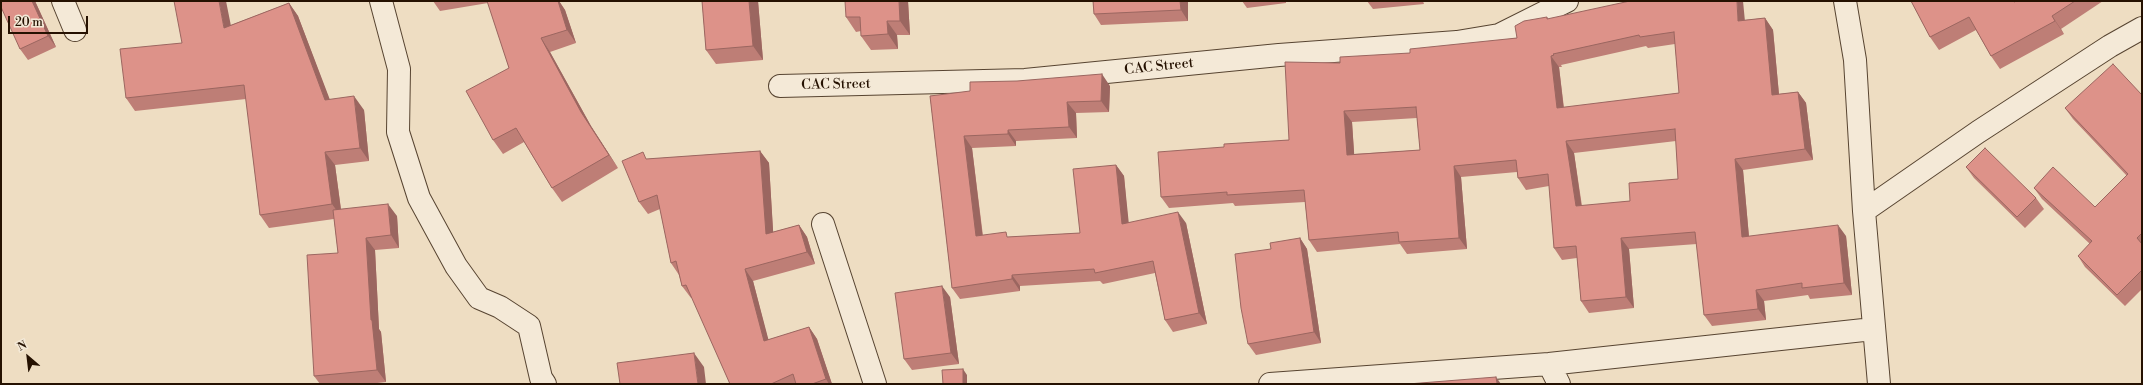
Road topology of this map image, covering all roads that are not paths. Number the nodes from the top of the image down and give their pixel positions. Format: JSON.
{"nodes":[{"id":1,"x":63,"y":1,"type":"edge"},
{"id":2,"x":381,"y":1,"type":"edge"},
{"id":3,"x":1567,"y":1,"type":"edge"},
{"id":4,"x":1846,"y":1,"type":"edge"},
{"id":5,"x":1533,"y":9,"type":"edge"},
{"id":6,"x":2142,"y":28,"type":"edge"},
{"id":7,"x":75,"y":30,"type":"dead end"},
{"id":8,"x":780,"y":86,"type":"dead end"},
{"id":9,"x":1864,"y":210,"type":"junction"},
{"id":10,"x":823,"y":224,"type":"dead end"},
{"id":11,"x":1874,"y":329,"type":"junction"},
{"id":12,"x":1549,"y":364,"type":"junction"},
{"id":13,"x":545,"y":384,"type":"edge"},
{"id":14,"x":876,"y":384,"type":"edge"},
{"id":15,"x":1270,"y":384,"type":"edge"},
{"id":16,"x":1559,"y":384,"type":"edge"},
{"id":17,"x":1878,"y":384,"type":"edge"}],
"edges":[{"from":1,"to":7,"type":"street"},
{"from":2,"to":13,"type":"street"},
{"from":3,"to":5,"type":"street","name":"CAC Street"},
{"from":4,"to":9,"type":"street"},
{"from":5,"to":8,"type":"street","name":"CAC Street"},
{"from":6,"to":9,"type":"street"},
{"from":9,"to":11,"type":"street"},
{"from":10,"to":14,"type":"street"},
{"from":11,"to":12,"type":"street"},
{"from":11,"to":17,"type":"street"},
{"from":12,"to":15,"type":"street"},
{"from":12,"to":16,"type":"street"}]}
